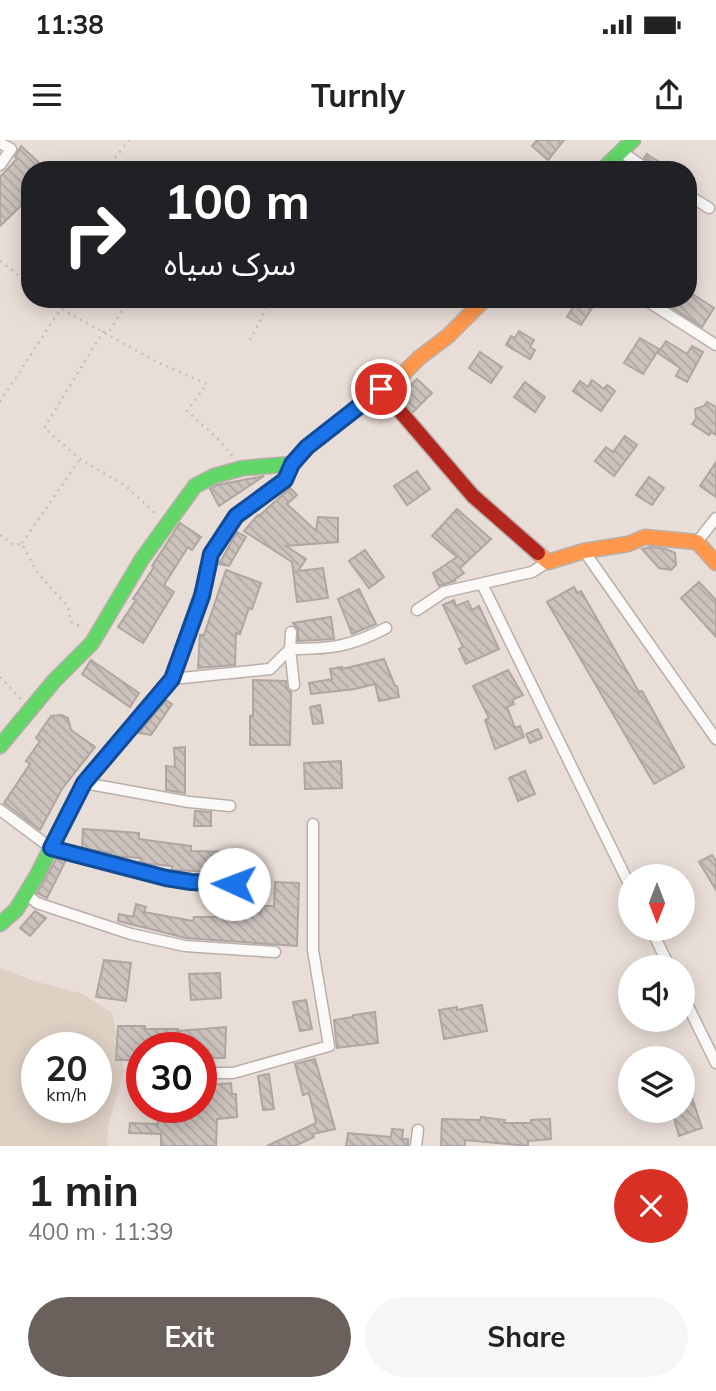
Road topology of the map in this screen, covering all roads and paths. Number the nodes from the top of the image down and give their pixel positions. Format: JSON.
{"nodes":[{"id":1,"x":129,"y":140,"type":"edge"},
{"id":2,"x":633,"y":140,"type":"edge"},
{"id":3,"x":0,"y":143,"type":"edge"},
{"id":4,"x":620,"y":150,"type":"junction"},
{"id":5,"x":114,"y":161,"type":"edge"},
{"id":6,"x":610,"y":161,"type":"edge"},
{"id":7,"x":635,"y":161,"type":"edge"},
{"id":8,"x":0,"y":165,"type":"edge"},
{"id":9,"x":697,"y":201,"type":"edge"},
{"id":10,"x":709,"y":208,"type":"dead end"},
{"id":11,"x":0,"y":261,"type":"edge"},
{"id":12,"x":21,"y":277,"type":"edge"},
{"id":13,"x":61,"y":308,"type":"edge"},
{"id":14,"x":64,"y":308,"type":"edge"},
{"id":15,"x":123,"y":308,"type":"edge"},
{"id":16,"x":266,"y":308,"type":"edge"},
{"id":17,"x":476,"y":308,"type":"edge"},
{"id":18,"x":658,"y":308,"type":"edge"},
{"id":19,"x":103,"y":332,"type":"junction"},
{"id":20,"x":250,"y":340,"type":"dead end"},
{"id":21,"x":716,"y":345,"type":"edge"},
{"id":22,"x":381,"y":389,"type":"junction"},
{"id":23,"x":0,"y":402,"type":"edge"},
{"id":24,"x":80,"y":459,"type":"junction"},
{"id":25,"x":292,"y":464,"type":"junction"},
{"id":26,"x":243,"y":468,"type":"junction"},
{"id":27,"x":716,"y":518,"type":"edge"},
{"id":28,"x":169,"y":525,"type":"junction"},
{"id":29,"x":0,"y":535,"type":"edge"},
{"id":30,"x":697,"y":542,"type":"junction"},
{"id":31,"x":22,"y":544,"type":"junction"},
{"id":32,"x":584,"y":551,"type":"junction"},
{"id":33,"x":548,"y":562,"type":"junction"},
{"id":34,"x":716,"y":563,"type":"edge"},
{"id":35,"x":482,"y":584,"type":"junction"},
{"id":36,"x":418,"y":610,"type":"dead end"},
{"id":37,"x":386,"y":628,"type":"dead end"},
{"id":38,"x":291,"y":632,"type":"dead end"},
{"id":39,"x":92,"y":642,"type":"junction"},
{"id":40,"x":290,"y":649,"type":"junction"},
{"id":41,"x":0,"y":677,"type":"edge"},
{"id":42,"x":172,"y":679,"type":"junction"},
{"id":43,"x":294,"y":685,"type":"dead end"},
{"id":44,"x":30,"y":709,"type":"junction"},
{"id":45,"x":716,"y":739,"type":"edge"},
{"id":46,"x":0,"y":746,"type":"edge"},
{"id":47,"x":84,"y":783,"type":"junction"},
{"id":48,"x":229,"y":806,"type":"dead end"},
{"id":49,"x":0,"y":810,"type":"edge"},
{"id":50,"x":313,"y":824,"type":"dead end"},
{"id":51,"x":51,"y":848,"type":"junction"},
{"id":52,"x":619,"y":864,"type":"edge"},
{"id":53,"x":234,"y":884,"type":"dead end"},
{"id":54,"x":26,"y":894,"type":"junction"},
{"id":55,"x":0,"y":924,"type":"edge"},
{"id":56,"x":275,"y":952,"type":"dead end"},
{"id":57,"x":695,"y":1020,"type":"edge"},
{"id":58,"x":716,"y":1063,"type":"edge"},
{"id":59,"x":217,"y":1073,"type":"edge"},
{"id":60,"x":418,"y":1130,"type":"dead end"},
{"id":61,"x":416,"y":1146,"type":"edge"}],
"edges":[{"from":1,"to":5,"type":"path"},
{"from":2,"to":4,"type":"street"},
{"from":3,"to":8,"type":"street"},
{"from":4,"to":6,"type":"street"},
{"from":4,"to":7,"type":"street"},
{"from":9,"to":10,"type":"street"},
{"from":11,"to":12,"type":"path"},
{"from":13,"to":23,"type":"path"},
{"from":14,"to":19,"type":"path"},
{"from":15,"to":19,"type":"path"},
{"from":16,"to":20,"type":"path"},
{"from":17,"to":22,"type":"street"},
{"from":18,"to":21,"type":"street"},
{"from":19,"to":24,"type":"path"},
{"from":19,"to":26,"type":"path"},
{"from":22,"to":25,"type":"street"},
{"from":22,"to":33,"type":"street"},
{"from":24,"to":28,"type":"path"},
{"from":24,"to":31,"type":"path"},
{"from":25,"to":26,"type":"street"},
{"from":25,"to":42,"type":"street"},
{"from":26,"to":28,"type":"street"},
{"from":27,"to":30,"type":"street"},
{"from":28,"to":39,"type":"street"},
{"from":29,"to":31,"type":"path"},
{"from":30,"to":32,"type":"street"},
{"from":30,"to":34,"type":"street"},
{"from":31,"to":39,"type":"path"},
{"from":32,"to":33,"type":"street"},
{"from":32,"to":45,"type":"street"},
{"from":33,"to":35,"type":"street"},
{"from":35,"to":36,"type":"street"},
{"from":35,"to":52,"type":"street"},
{"from":37,"to":40,"type":"street"},
{"from":38,"to":40,"type":"street"},
{"from":39,"to":44,"type":"street"},
{"from":40,"to":42,"type":"street"},
{"from":40,"to":43,"type":"street"},
{"from":41,"to":44,"type":"path"},
{"from":42,"to":47,"type":"street"},
{"from":44,"to":46,"type":"street"},
{"from":47,"to":48,"type":"street"},
{"from":47,"to":51,"type":"street"},
{"from":49,"to":51,"type":"street"},
{"from":50,"to":59,"type":"street"},
{"from":51,"to":53,"type":"street"},
{"from":51,"to":54,"type":"street"},
{"from":54,"to":55,"type":"street"},
{"from":54,"to":56,"type":"street"},
{"from":57,"to":58,"type":"street"},
{"from":60,"to":61,"type":"street"}]}
